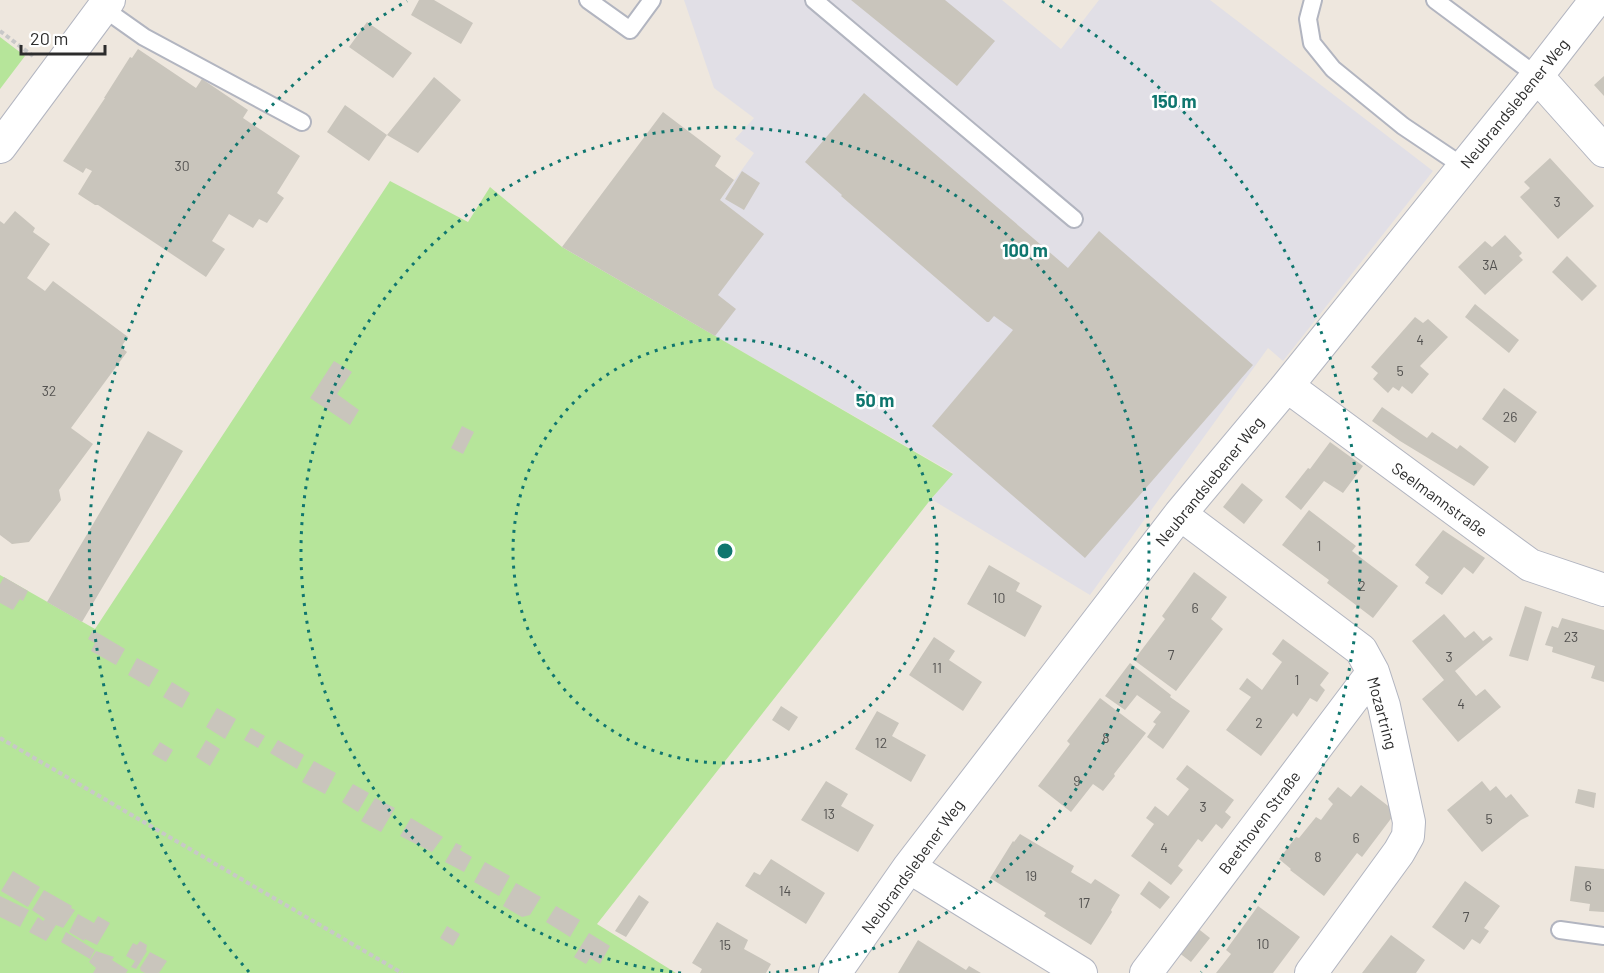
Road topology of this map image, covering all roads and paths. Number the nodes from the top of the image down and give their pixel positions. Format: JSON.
{"nodes":[{"id":1,"x":588,"y":0,"type":"edge"},
{"id":2,"x":652,"y":0,"type":"edge"},
{"id":3,"x":814,"y":0,"type":"edge"},
{"id":4,"x":1313,"y":0,"type":"edge"},
{"id":5,"x":1436,"y":0,"type":"edge"},
{"id":6,"x":1596,"y":0,"type":"edge"},
{"id":7,"x":106,"y":4,"type":"edge"},
{"id":8,"x":0,"y":31,"type":"edge"},
{"id":9,"x":55,"y":72,"type":"junction"},
{"id":10,"x":1537,"y":76,"type":"junction"},
{"id":11,"x":302,"y":122,"type":"dead end"},
{"id":12,"x":0,"y":147,"type":"edge"},
{"id":13,"x":1604,"y":151,"type":"edge"},
{"id":14,"x":1464,"y":166,"type":"junction"},
{"id":15,"x":1074,"y":219,"type":"dead end"},
{"id":16,"x":1287,"y":386,"type":"junction"},
{"id":17,"x":1180,"y":513,"type":"junction"},
{"id":18,"x":1604,"y":591,"type":"edge"},
{"id":19,"x":1373,"y":672,"type":"junction"},
{"id":20,"x":0,"y":738,"type":"edge"},
{"id":21,"x":909,"y":867,"type":"junction"},
{"id":22,"x":1560,"y":930,"type":"dead end"},
{"id":23,"x":1604,"y":936,"type":"edge"},
{"id":24,"x":402,"y":973,"type":"edge"},
{"id":25,"x":835,"y":973,"type":"edge"},
{"id":26,"x":1081,"y":973,"type":"edge"},
{"id":27,"x":1146,"y":973,"type":"edge"},
{"id":28,"x":1311,"y":973,"type":"edge"}],
"edges":[{"from":1,"to":2,"type":"lane"},
{"from":3,"to":15,"type":"lane"},
{"from":4,"to":14,"type":"lane"},
{"from":5,"to":10,"type":"lane"},
{"from":6,"to":10,"type":"street","name":"Neubrandslebener Weg"},
{"from":7,"to":9,"type":"street"},
{"from":7,"to":11,"type":"lane"},
{"from":8,"to":9,"type":"path"},
{"from":9,"to":12,"type":"street"},
{"from":10,"to":13,"type":"street"},
{"from":10,"to":14,"type":"street","name":"Neubrandslebener Weg"},
{"from":14,"to":16,"type":"street","name":"Neubrandslebener Weg"},
{"from":16,"to":17,"type":"street","name":"Neubrandslebener Weg"},
{"from":16,"to":18,"type":"street","name":"Seelmannstraße"},
{"from":17,"to":19,"type":"street","name":"Mozartring"},
{"from":17,"to":21,"type":"street","name":"Neubrandslebener Weg"},
{"from":19,"to":27,"type":"street","name":"Beethoven Straße"},
{"from":19,"to":28,"type":"street","name":"Mozartring"},
{"from":20,"to":24,"type":"path"},
{"from":21,"to":25,"type":"street","name":"Neubrandslebener Weg"},
{"from":21,"to":26,"type":"street"},
{"from":22,"to":23,"type":"lane"}]}
